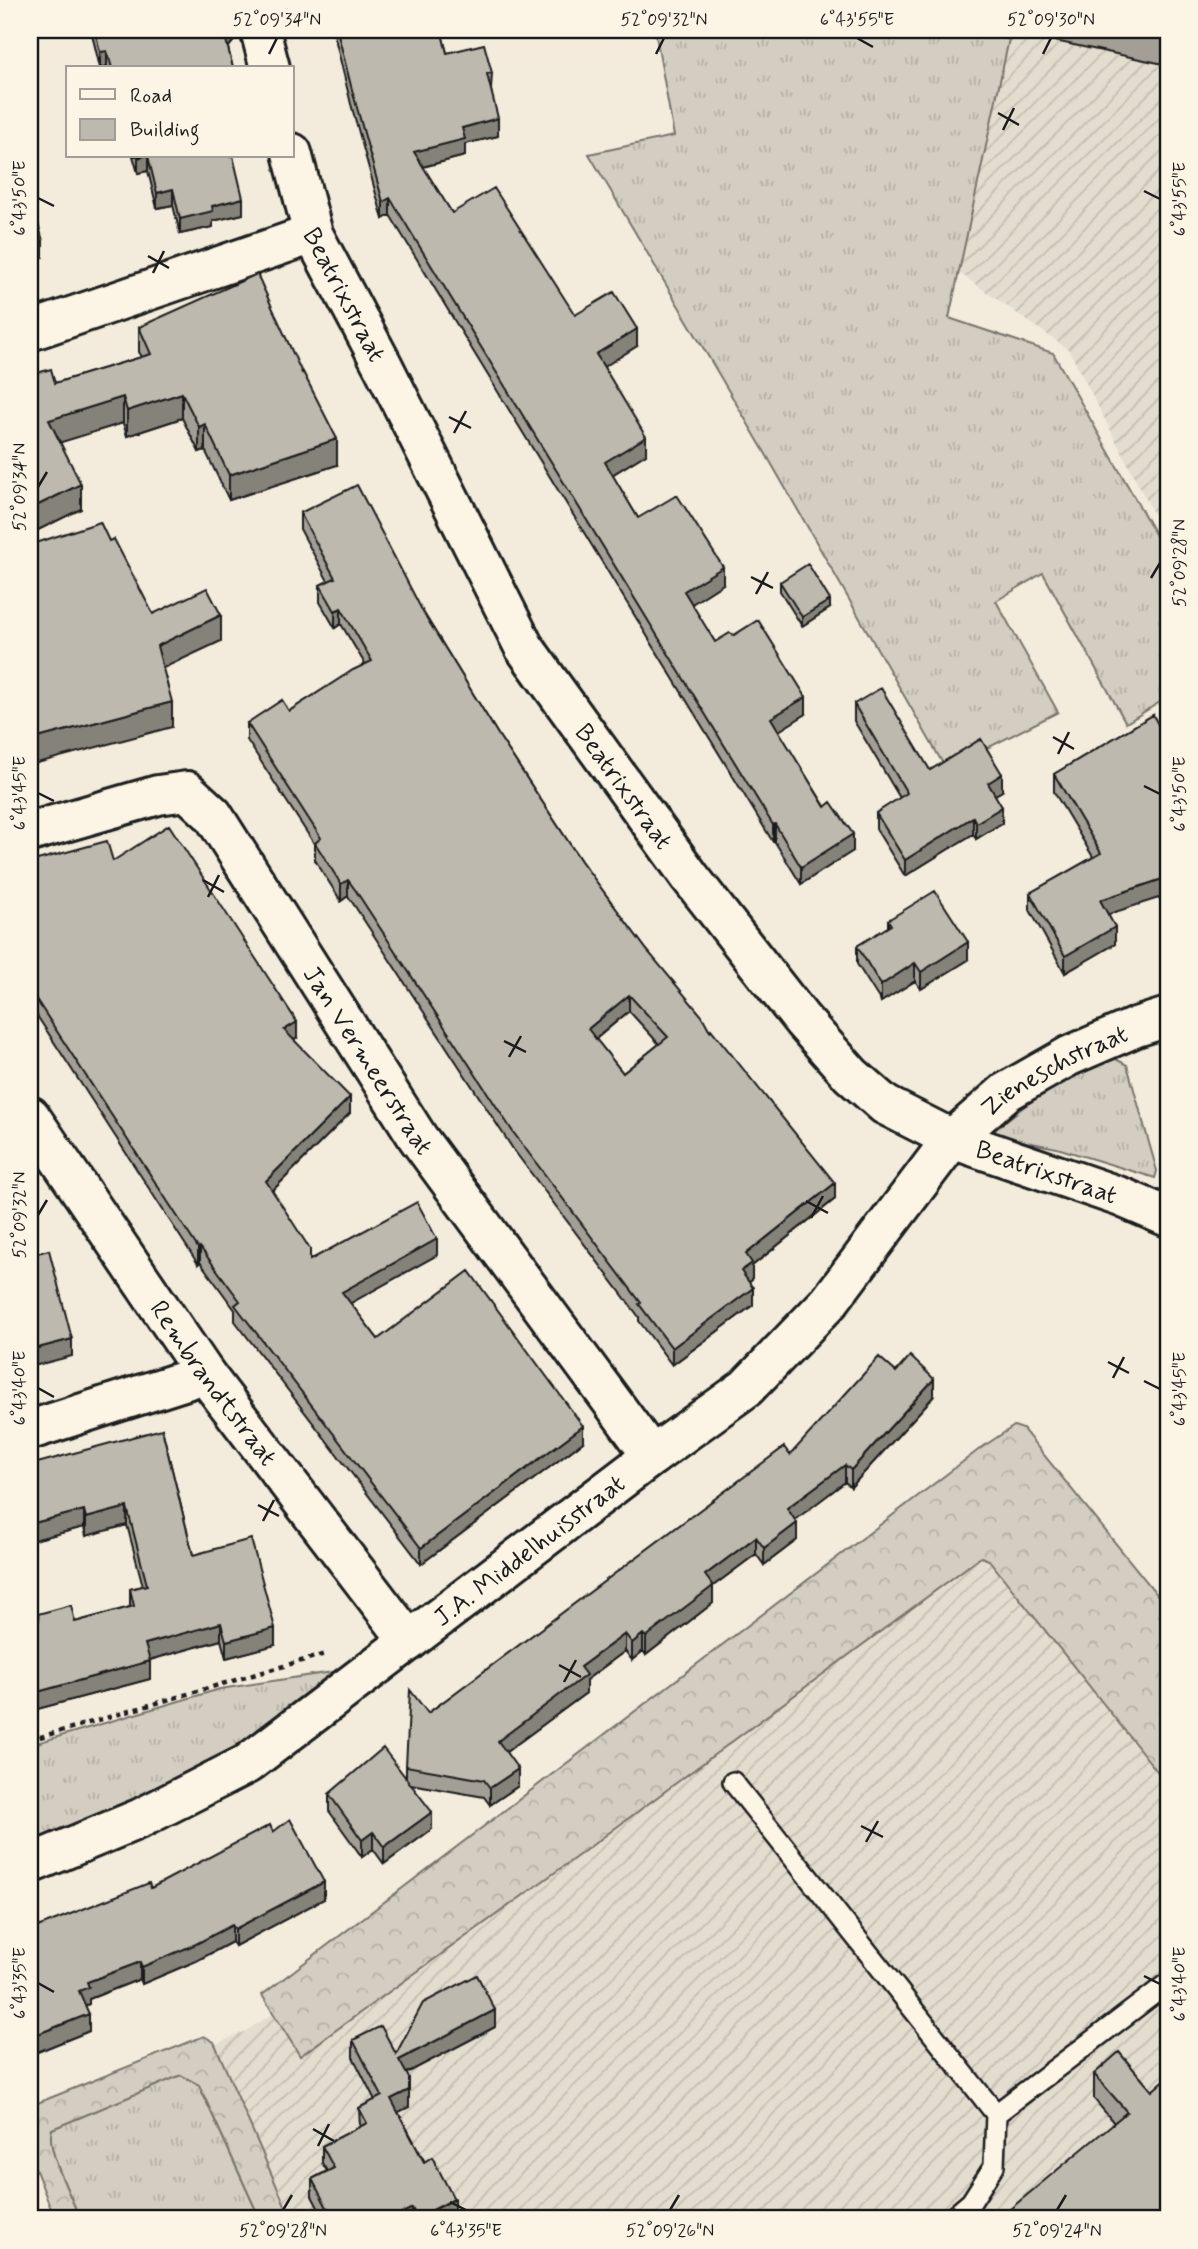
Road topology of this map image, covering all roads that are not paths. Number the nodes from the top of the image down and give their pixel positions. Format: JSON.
{"nodes":[{"id":1,"x":260,"y":30,"type":"edge"},
{"id":2,"x":269,"y":66,"type":"edge"},
{"id":3,"x":293,"y":158,"type":"edge"},
{"id":4,"x":313,"y":234,"type":"junction"},
{"id":5,"x":30,"y":331,"type":"edge"},
{"id":6,"x":30,"y":832,"type":"edge"},
{"id":7,"x":1168,"y":1017,"type":"edge"},
{"id":8,"x":30,"y":1116,"type":"edge"},
{"id":9,"x":952,"y":1139,"type":"junction"},
{"id":10,"x":1168,"y":1217,"type":"edge"},
{"id":11,"x":205,"y":1374,"type":"junction"},
{"id":12,"x":30,"y":1430,"type":"edge"},
{"id":13,"x":652,"y":1456,"type":"junction"},
{"id":14,"x":409,"y":1641,"type":"junction"},
{"id":15,"x":733,"y":1782,"type":"dead end"},
{"id":16,"x":30,"y":1864,"type":"edge"},
{"id":17,"x":1168,"y":1983,"type":"edge"},
{"id":18,"x":996,"y":2114,"type":"junction"},
{"id":19,"x":951,"y":2219,"type":"edge"}],
"edges":[{"from":1,"to":2,"type":"street"},
{"from":3,"to":4,"type":"street","name":"Beatrixstraat"},
{"from":4,"to":5,"type":"street"},
{"from":4,"to":9,"type":"street","name":"Beatrixstraat"},
{"from":6,"to":13,"type":"street","name":"Jan Vermeerstraat"},
{"from":7,"to":9,"type":"street","name":"Zieneschstraat"},
{"from":8,"to":11,"type":"street","name":"Rembrandtstraat"},
{"from":9,"to":10,"type":"street","name":"Beatrixstraat"},
{"from":9,"to":13,"type":"street","name":"J.A. Middelhuisstraat"},
{"from":11,"to":12,"type":"street"},
{"from":11,"to":14,"type":"street","name":"Rembrandtstraat"},
{"from":13,"to":14,"type":"street","name":"J.A. Middelhuisstraat"},
{"from":14,"to":16,"type":"street","name":"J.A. Middelhuisstraat"},
{"from":15,"to":18,"type":"lane"},
{"from":17,"to":18,"type":"lane"},
{"from":18,"to":19,"type":"lane"}]}
